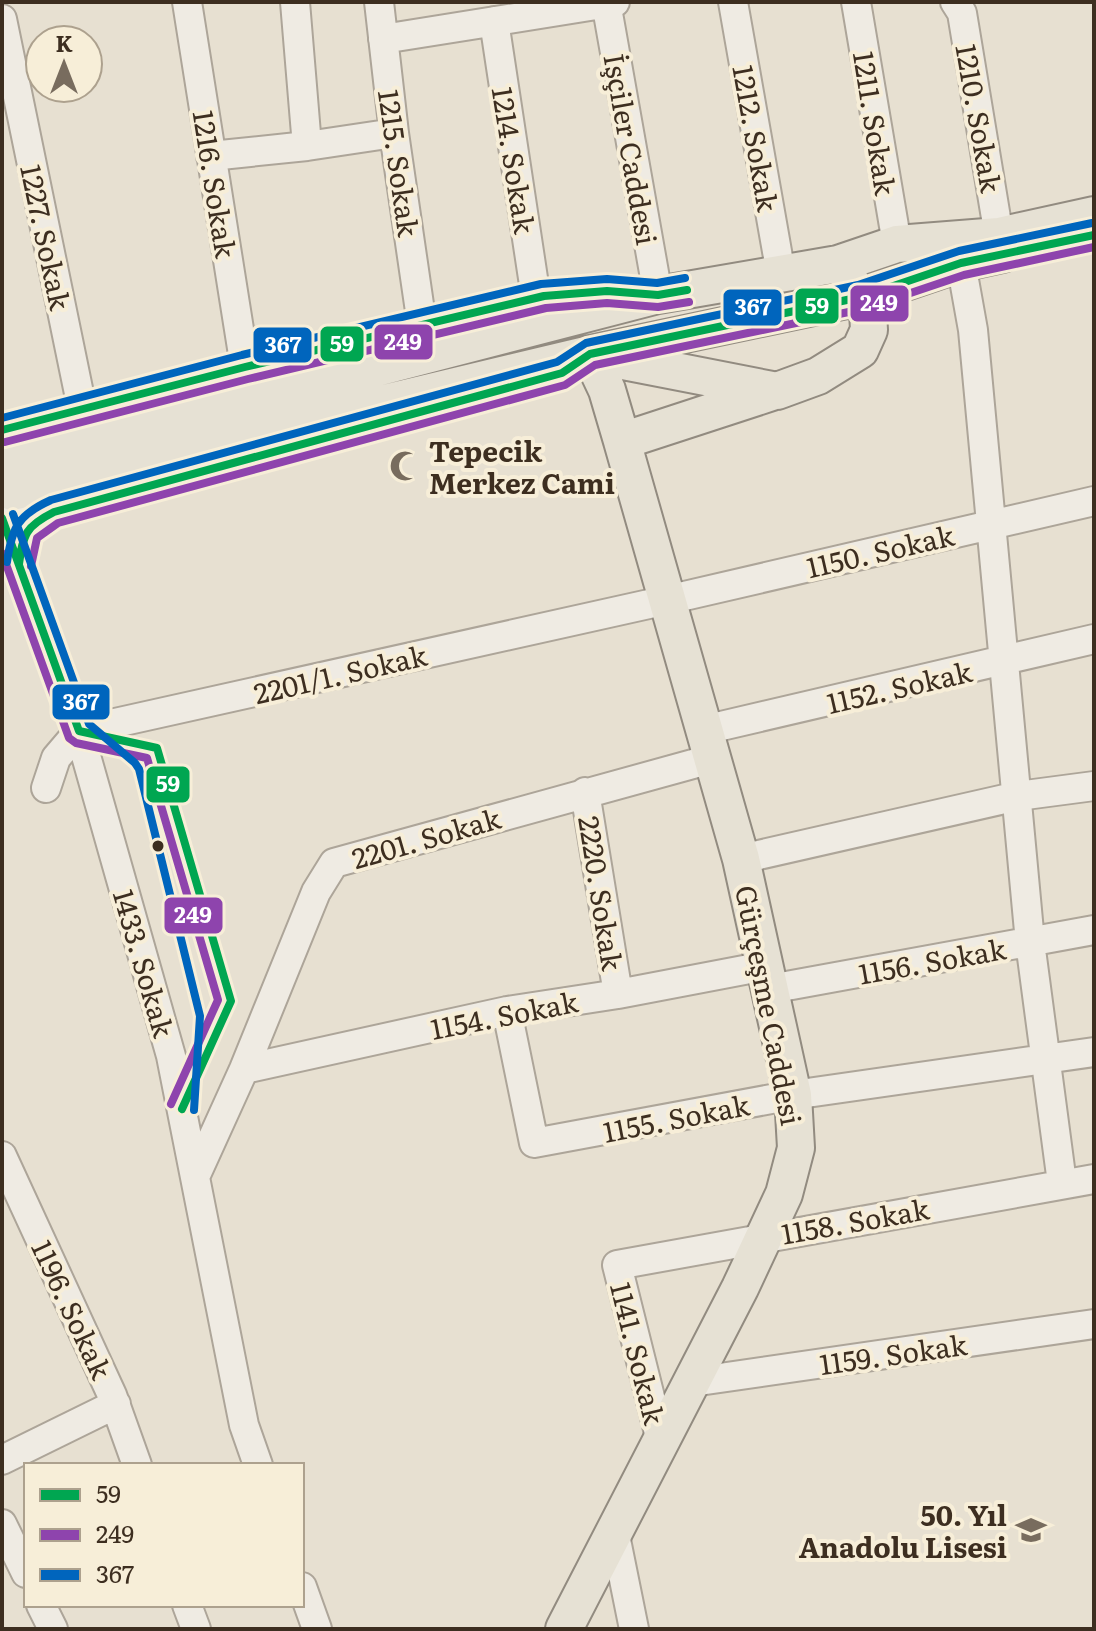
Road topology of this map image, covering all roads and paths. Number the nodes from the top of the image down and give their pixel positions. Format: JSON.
{"nodes":[{"id":1,"x":187,"y":2,"type":"edge"},
{"id":2,"x":295,"y":2,"type":"edge"},
{"id":3,"x":379,"y":2,"type":"edge"},
{"id":4,"x":606,"y":2,"type":"edge"},
{"id":5,"x":615,"y":2,"type":"edge"},
{"id":6,"x":733,"y":2,"type":"edge"},
{"id":7,"x":856,"y":2,"type":"edge"},
{"id":8,"x":955,"y":2,"type":"edge"},
{"id":9,"x":2,"y":19,"type":"edge"},
{"id":10,"x":494,"y":21,"type":"junction"},
{"id":11,"x":383,"y":39,"type":"junction"},
{"id":12,"x":394,"y":133,"type":"junction"},
{"id":13,"x":307,"y":146,"type":"junction"},
{"id":14,"x":211,"y":156,"type":"junction"},
{"id":15,"x":1094,"y":215,"type":"edge"},
{"id":16,"x":1094,"y":235,"type":"edge"},
{"id":17,"x":999,"y":236,"type":"junction"},
{"id":18,"x":897,"y":244,"type":"junction"},
{"id":19,"x":961,"y":263,"type":"junction"},
{"id":20,"x":838,"y":264,"type":"junction"},
{"id":21,"x":781,"y":274,"type":"junction"},
{"id":22,"x":658,"y":295,"type":"junction"},
{"id":23,"x":861,"y":297,"type":"junction"},
{"id":24,"x":536,"y":298,"type":"junction"},
{"id":25,"x":422,"y":325,"type":"junction"},
{"id":26,"x":590,"y":354,"type":"junction"},
{"id":27,"x":245,"y":367,"type":"junction"},
{"id":28,"x":777,"y":391,"type":"junction"},
{"id":29,"x":82,"y":408,"type":"junction"},
{"id":30,"x":622,"y":441,"type":"junction"},
{"id":31,"x":5,"y":483,"type":"edge"},
{"id":32,"x":1094,"y":501,"type":"edge"},
{"id":33,"x":54,"y":512,"type":"junction"},
{"id":34,"x":990,"y":524,"type":"junction"},
{"id":35,"x":19,"y":564,"type":"junction"},
{"id":36,"x":667,"y":600,"type":"junction"},
{"id":37,"x":1094,"y":639,"type":"edge"},
{"id":38,"x":1005,"y":662,"type":"junction"},
{"id":39,"x":79,"y":731,"type":"junction"},
{"id":40,"x":708,"y":744,"type":"junction"},
{"id":41,"x":1094,"y":786,"type":"edge"},
{"id":42,"x":46,"y":788,"type":"dead end"},
{"id":43,"x":585,"y":792,"type":"junction"},
{"id":44,"x":1018,"y":796,"type":"junction"},
{"id":45,"x":741,"y":859,"type":"junction"},
{"id":46,"x":1094,"y":930,"type":"edge"},
{"id":47,"x":1030,"y":942,"type":"junction"},
{"id":48,"x":768,"y":978,"type":"junction"},
{"id":49,"x":618,"y":994,"type":"junction"},
{"id":50,"x":507,"y":1011,"type":"junction"},
{"id":51,"x":1094,"y":1052,"type":"edge"},
{"id":52,"x":1045,"y":1058,"type":"junction"},
{"id":53,"x":244,"y":1069,"type":"junction"},
{"id":54,"x":793,"y":1095,"type":"junction"},
{"id":55,"x":2,"y":1156,"type":"edge"},
{"id":56,"x":195,"y":1177,"type":"junction"},
{"id":57,"x":1094,"y":1179,"type":"edge"},
{"id":58,"x":1062,"y":1183,"type":"junction"},
{"id":59,"x":763,"y":1237,"type":"junction"},
{"id":60,"x":617,"y":1265,"type":"joint"},
{"id":61,"x":1094,"y":1324,"type":"edge"},
{"id":62,"x":692,"y":1382,"type":"junction"},
{"id":63,"x":116,"y":1404,"type":"junction"},
{"id":64,"x":661,"y":1441,"type":"junction"},
{"id":65,"x":2,"y":1460,"type":"edge"},
{"id":66,"x":136,"y":1463,"type":"edge"},
{"id":67,"x":257,"y":1463,"type":"edge"},
{"id":68,"x":2,"y":1524,"type":"edge"},
{"id":69,"x":614,"y":1530,"type":"junction"},
{"id":70,"x":24,"y":1569,"type":"edge"},
{"id":71,"x":304,"y":1593,"type":"edge"},
{"id":72,"x":42,"y":1607,"type":"edge"},
{"id":73,"x":188,"y":1607,"type":"edge"},
{"id":74,"x":53,"y":1629,"type":"edge"},
{"id":75,"x":196,"y":1629,"type":"edge"},
{"id":76,"x":317,"y":1629,"type":"edge"},
{"id":77,"x":564,"y":1629,"type":"edge"},
{"id":78,"x":634,"y":1629,"type":"edge"}],
"edges":[{"from":1,"to":14,"type":"street","name":"1216. Sokak"},
{"from":2,"to":13,"type":"street"},
{"from":3,"to":11,"type":"street","name":"1215. Sokak"},
{"from":4,"to":5,"type":"street"},
{"from":4,"to":10,"type":"street"},
{"from":4,"to":22,"type":"street","name":"İşçiler Caddesi"},
{"from":6,"to":21,"type":"street","name":"1212. Sokak"},
{"from":7,"to":18,"type":"street","name":"1211. Sokak"},
{"from":8,"to":17,"type":"street","name":"1210. Sokak"},
{"from":9,"to":29,"type":"street","name":"1227. Sokak"},
{"from":10,"to":11,"type":"street"},
{"from":10,"to":24,"type":"street","name":"1214. Sokak"},
{"from":11,"to":12,"type":"street","name":"1215. Sokak"},
{"from":12,"to":13,"type":"street"},
{"from":12,"to":25,"type":"street","name":"1215. Sokak"},
{"from":13,"to":14,"type":"street"},
{"from":14,"to":27,"type":"street","name":"1216. Sokak"},
{"from":15,"to":17,"type":"main road"},
{"from":16,"to":19,"type":"main road"},
{"from":17,"to":18,"type":"main road"},
{"from":18,"to":20,"type":"main road"},
{"from":19,"to":23,"type":"main road"},
{"from":19,"to":34,"type":"street"},
{"from":20,"to":21,"type":"main road"},
{"from":20,"to":23,"type":"main road"},
{"from":21,"to":22,"type":"main road"},
{"from":22,"to":24,"type":"street"},
{"from":22,"to":31,"type":"main road"},
{"from":23,"to":26,"type":"main road"},
{"from":23,"to":28,"type":"main road"},
{"from":24,"to":25,"type":"street"},
{"from":25,"to":27,"type":"street"},
{"from":26,"to":28,"type":"main road"},
{"from":26,"to":30,"type":"main road","name":"Gürçeşme Caddesi"},
{"from":26,"to":31,"type":"main road"},
{"from":26,"to":33,"type":"street"},
{"from":27,"to":29,"type":"street"},
{"from":28,"to":30,"type":"main road"},
{"from":29,"to":31,"type":"street"},
{"from":30,"to":36,"type":"main road","name":"Gürçeşme Caddesi"},
{"from":31,"to":33,"type":"street"},
{"from":31,"to":35,"type":"street","name":"1433. Sokak"},
{"from":32,"to":34,"type":"street","name":"1150. Sokak"},
{"from":33,"to":35,"type":"street"},
{"from":34,"to":36,"type":"street","name":"1150. Sokak"},
{"from":34,"to":38,"type":"street"},
{"from":35,"to":39,"type":"street","name":"1433. Sokak"},
{"from":36,"to":39,"type":"street","name":"2201/1. Sokak"},
{"from":36,"to":40,"type":"main road","name":"Gürçeşme Caddesi"},
{"from":37,"to":38,"type":"street","name":"1152. Sokak"},
{"from":38,"to":40,"type":"street","name":"1152. Sokak"},
{"from":38,"to":44,"type":"street"},
{"from":39,"to":42,"type":"street"},
{"from":39,"to":56,"type":"street","name":"1433. Sokak"},
{"from":40,"to":43,"type":"street","name":"2201. Sokak"},
{"from":40,"to":45,"type":"main road","name":"Gürçeşme Caddesi"},
{"from":41,"to":44,"type":"street"},
{"from":43,"to":49,"type":"street","name":"2220. Sokak"},
{"from":43,"to":53,"type":"street","name":"2201. Sokak"},
{"from":44,"to":45,"type":"street"},
{"from":44,"to":47,"type":"street"},
{"from":45,"to":48,"type":"main road","name":"Gürçeşme Caddesi"},
{"from":46,"to":47,"type":"street","name":"1156. Sokak"},
{"from":47,"to":48,"type":"street","name":"1156. Sokak"},
{"from":47,"to":52,"type":"street"},
{"from":48,"to":49,"type":"street","name":"1154. Sokak"},
{"from":48,"to":54,"type":"main road","name":"Gürçeşme Caddesi"},
{"from":49,"to":50,"type":"street","name":"1154. Sokak"},
{"from":50,"to":53,"type":"street","name":"1154. Sokak"},
{"from":50,"to":54,"type":"street","name":"1155. Sokak"},
{"from":51,"to":52,"type":"street","name":"1155. Sokak"},
{"from":52,"to":54,"type":"street","name":"1155. Sokak"},
{"from":52,"to":58,"type":"street"},
{"from":53,"to":56,"type":"street","name":"2201. Sokak"},
{"from":54,"to":59,"type":"main road","name":"Gürçeşme Caddesi"},
{"from":55,"to":63,"type":"street","name":"1196. Sokak"},
{"from":56,"to":67,"type":"street","name":"1433. Sokak"},
{"from":57,"to":58,"type":"street","name":"1158. Sokak"},
{"from":58,"to":59,"type":"street","name":"1158. Sokak"},
{"from":59,"to":60,"type":"street","name":"1158. Sokak"},
{"from":59,"to":62,"type":"main road","name":"Gürçeşme Caddesi"},
{"from":60,"to":64,"type":"street","name":"1141. Sokak"},
{"from":61,"to":62,"type":"street","name":"1159. Sokak"},
{"from":62,"to":64,"type":"main road","name":"Gürçeşme Caddesi"},
{"from":63,"to":65,"type":"street"},
{"from":63,"to":66,"type":"street","name":"1196. Sokak"},
{"from":64,"to":69,"type":"main road","name":"Gürçeşme Caddesi"},
{"from":68,"to":70,"type":"street"},
{"from":69,"to":77,"type":"main road","name":"Gürçeşme Caddesi"},
{"from":69,"to":78,"type":"street"},
{"from":71,"to":76,"type":"street"},
{"from":72,"to":74,"type":"street"},
{"from":73,"to":75,"type":"street"}]}
